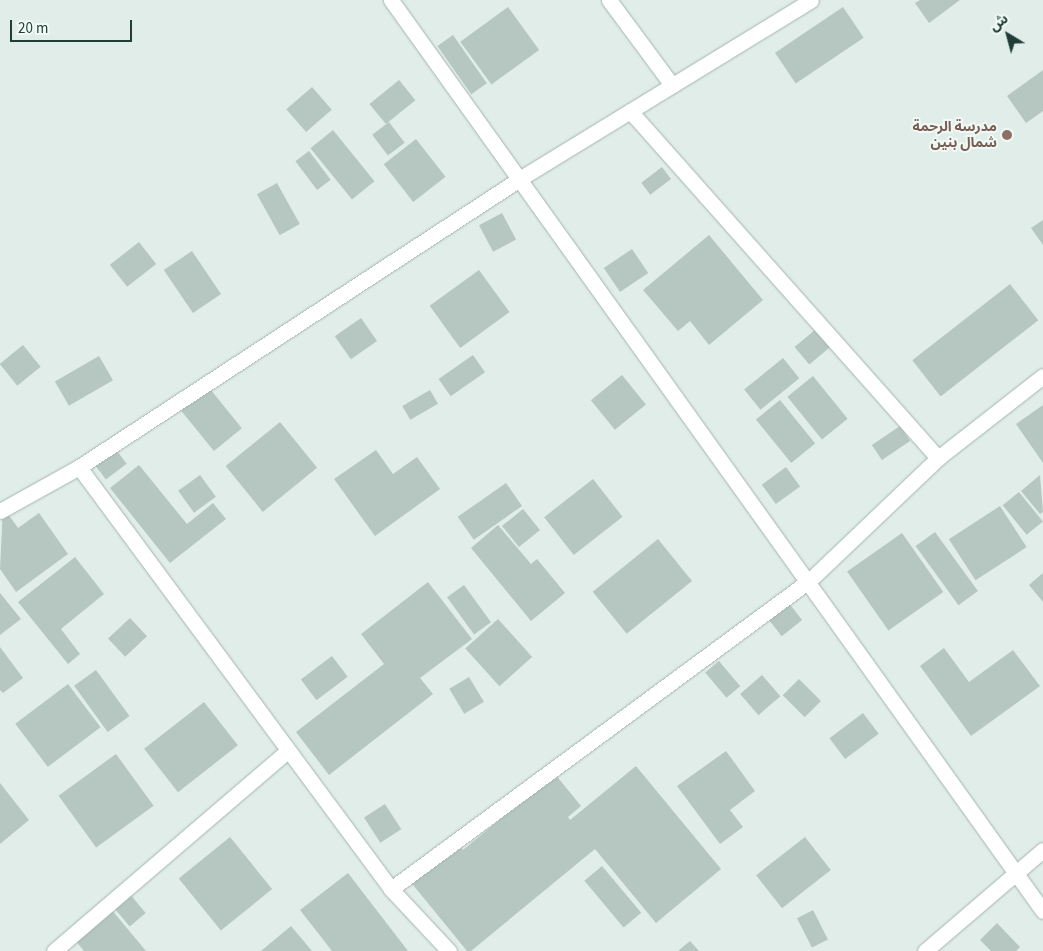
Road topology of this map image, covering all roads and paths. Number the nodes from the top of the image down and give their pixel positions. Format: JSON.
{"nodes":[{"id":1,"x":391,"y":0,"type":"edge"},
{"id":2,"x":609,"y":0,"type":"edge"},
{"id":3,"x":811,"y":0,"type":"edge"},
{"id":4,"x":672,"y":85,"type":"junction"},
{"id":5,"x":630,"y":110,"type":"junction"},
{"id":6,"x":522,"y":178,"type":"junction"},
{"id":7,"x":1043,"y":376,"type":"edge"},
{"id":8,"x":938,"y":458,"type":"junction"},
{"id":9,"x":79,"y":467,"type":"junction"},
{"id":10,"x":0,"y":511,"type":"edge"},
{"id":11,"x":810,"y":580,"type":"junction"},
{"id":12,"x":286,"y":752,"type":"junction"},
{"id":13,"x":1043,"y":850,"type":"edge"},
{"id":14,"x":1018,"y":872,"type":"junction"},
{"id":15,"x":391,"y":889,"type":"junction"},
{"id":16,"x":1043,"y":910,"type":"edge"},
{"id":17,"x":54,"y":951,"type":"edge"},
{"id":18,"x":450,"y":951,"type":"edge"},
{"id":19,"x":925,"y":951,"type":"edge"}],
"edges":[{"from":1,"to":6,"type":"street"},
{"from":2,"to":4,"type":"street"},
{"from":3,"to":4,"type":"street"},
{"from":4,"to":5,"type":"street"},
{"from":5,"to":6,"type":"street"},
{"from":5,"to":8,"type":"street"},
{"from":6,"to":9,"type":"street"},
{"from":6,"to":11,"type":"street"},
{"from":7,"to":8,"type":"street"},
{"from":8,"to":11,"type":"street"},
{"from":9,"to":10,"type":"street"},
{"from":9,"to":12,"type":"street"},
{"from":11,"to":14,"type":"street"},
{"from":11,"to":15,"type":"street"},
{"from":12,"to":15,"type":"street"},
{"from":12,"to":17,"type":"street"},
{"from":13,"to":14,"type":"street"},
{"from":14,"to":16,"type":"street"},
{"from":14,"to":19,"type":"street"},
{"from":15,"to":18,"type":"street"}]}
